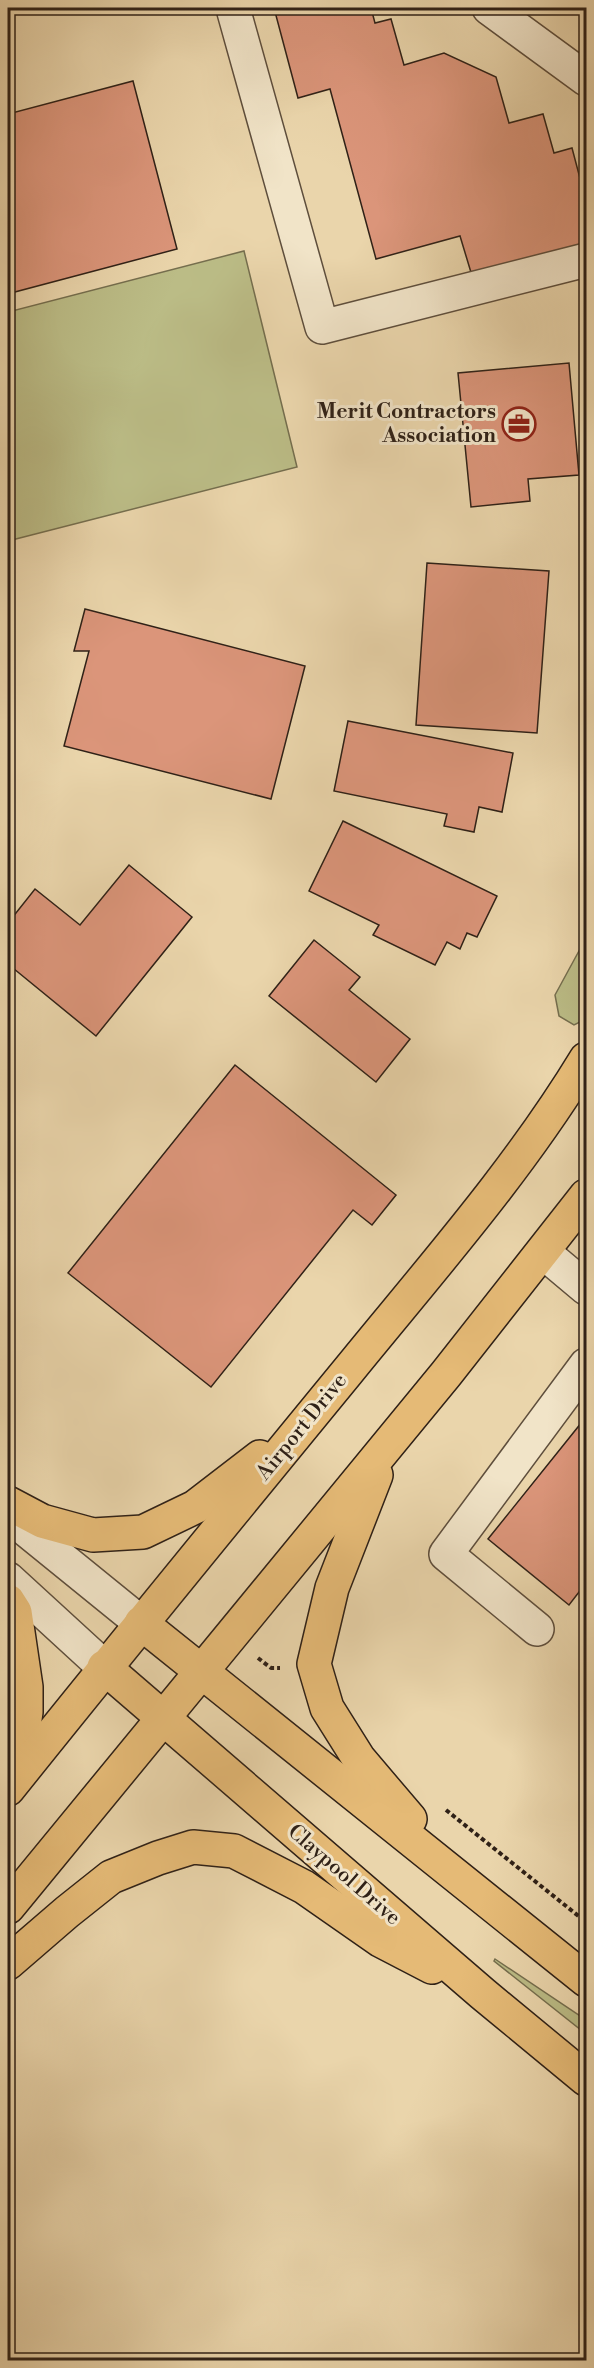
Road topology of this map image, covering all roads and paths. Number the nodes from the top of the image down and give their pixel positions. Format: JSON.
{"nodes":[{"id":1,"x":235,"y":8,"type":"edge"},
{"id":2,"x":489,"y":8,"type":"edge"},
{"id":3,"x":586,"y":79,"type":"edge"},
{"id":4,"x":586,"y":260,"type":"edge"},
{"id":5,"x":586,"y":1059,"type":"edge"},
{"id":6,"x":586,"y":1196,"type":"edge"},
{"id":7,"x":543,"y":1252,"type":"junction"},
{"id":8,"x":586,"y":1288,"type":"edge"},
{"id":9,"x":586,"y":1365,"type":"edge"},
{"id":10,"x":328,"y":1395,"type":"junction"},
{"id":11,"x":389,"y":1443,"type":"junction"},
{"id":12,"x":8,"y":1503,"type":"edge"},
{"id":13,"x":8,"y":1515,"type":"edge"},
{"id":14,"x":8,"y":1579,"type":"edge"},
{"id":15,"x":8,"y":1601,"type":"edge"},
{"id":16,"x":141,"y":1623,"type":"junction"},
{"id":17,"x":537,"y":1629,"type":"dead end"},
{"id":18,"x":104,"y":1667,"type":"junction"},
{"id":19,"x":202,"y":1672,"type":"junction"},
{"id":20,"x":162,"y":1719,"type":"junction"},
{"id":21,"x":12,"y":1784,"type":"edge"},
{"id":22,"x":8,"y":1907,"type":"edge"},
{"id":23,"x":496,"y":1907,"type":"junction"},
{"id":24,"x":8,"y":1963,"type":"edge"},
{"id":25,"x":586,"y":1980,"type":"edge"},
{"id":26,"x":483,"y":1994,"type":"junction"},
{"id":27,"x":586,"y":2079,"type":"edge"}],
"edges":[{"from":1,"to":4,"type":"street"},
{"from":2,"to":3,"type":"street"},
{"from":5,"to":10,"type":"main road","name":"Airport Drive"},
{"from":6,"to":7,"type":"main road"},
{"from":7,"to":8,"type":"street"},
{"from":7,"to":11,"type":"main road"},
{"from":9,"to":17,"type":"street"},
{"from":10,"to":12,"type":"main road"},
{"from":10,"to":16,"type":"main road","name":"Airport Drive"},
{"from":11,"to":19,"type":"main road"},
{"from":11,"to":23,"type":"main road"},
{"from":13,"to":16,"type":"street"},
{"from":14,"to":18,"type":"street"},
{"from":15,"to":21,"type":"main road"},
{"from":16,"to":18,"type":"main road","name":"Airport Drive"},
{"from":16,"to":19,"type":"main road"},
{"from":18,"to":20,"type":"main road","name":"Claypool Drive"},
{"from":18,"to":21,"type":"main road","name":"Airport Drive"},
{"from":19,"to":20,"type":"main road"},
{"from":19,"to":23,"type":"main road"},
{"from":20,"to":22,"type":"main road"},
{"from":20,"to":26,"type":"main road","name":"Claypool Drive"},
{"from":23,"to":25,"type":"main road"},
{"from":24,"to":26,"type":"main road"},
{"from":26,"to":27,"type":"main road","name":"Claypool Drive"}]}
